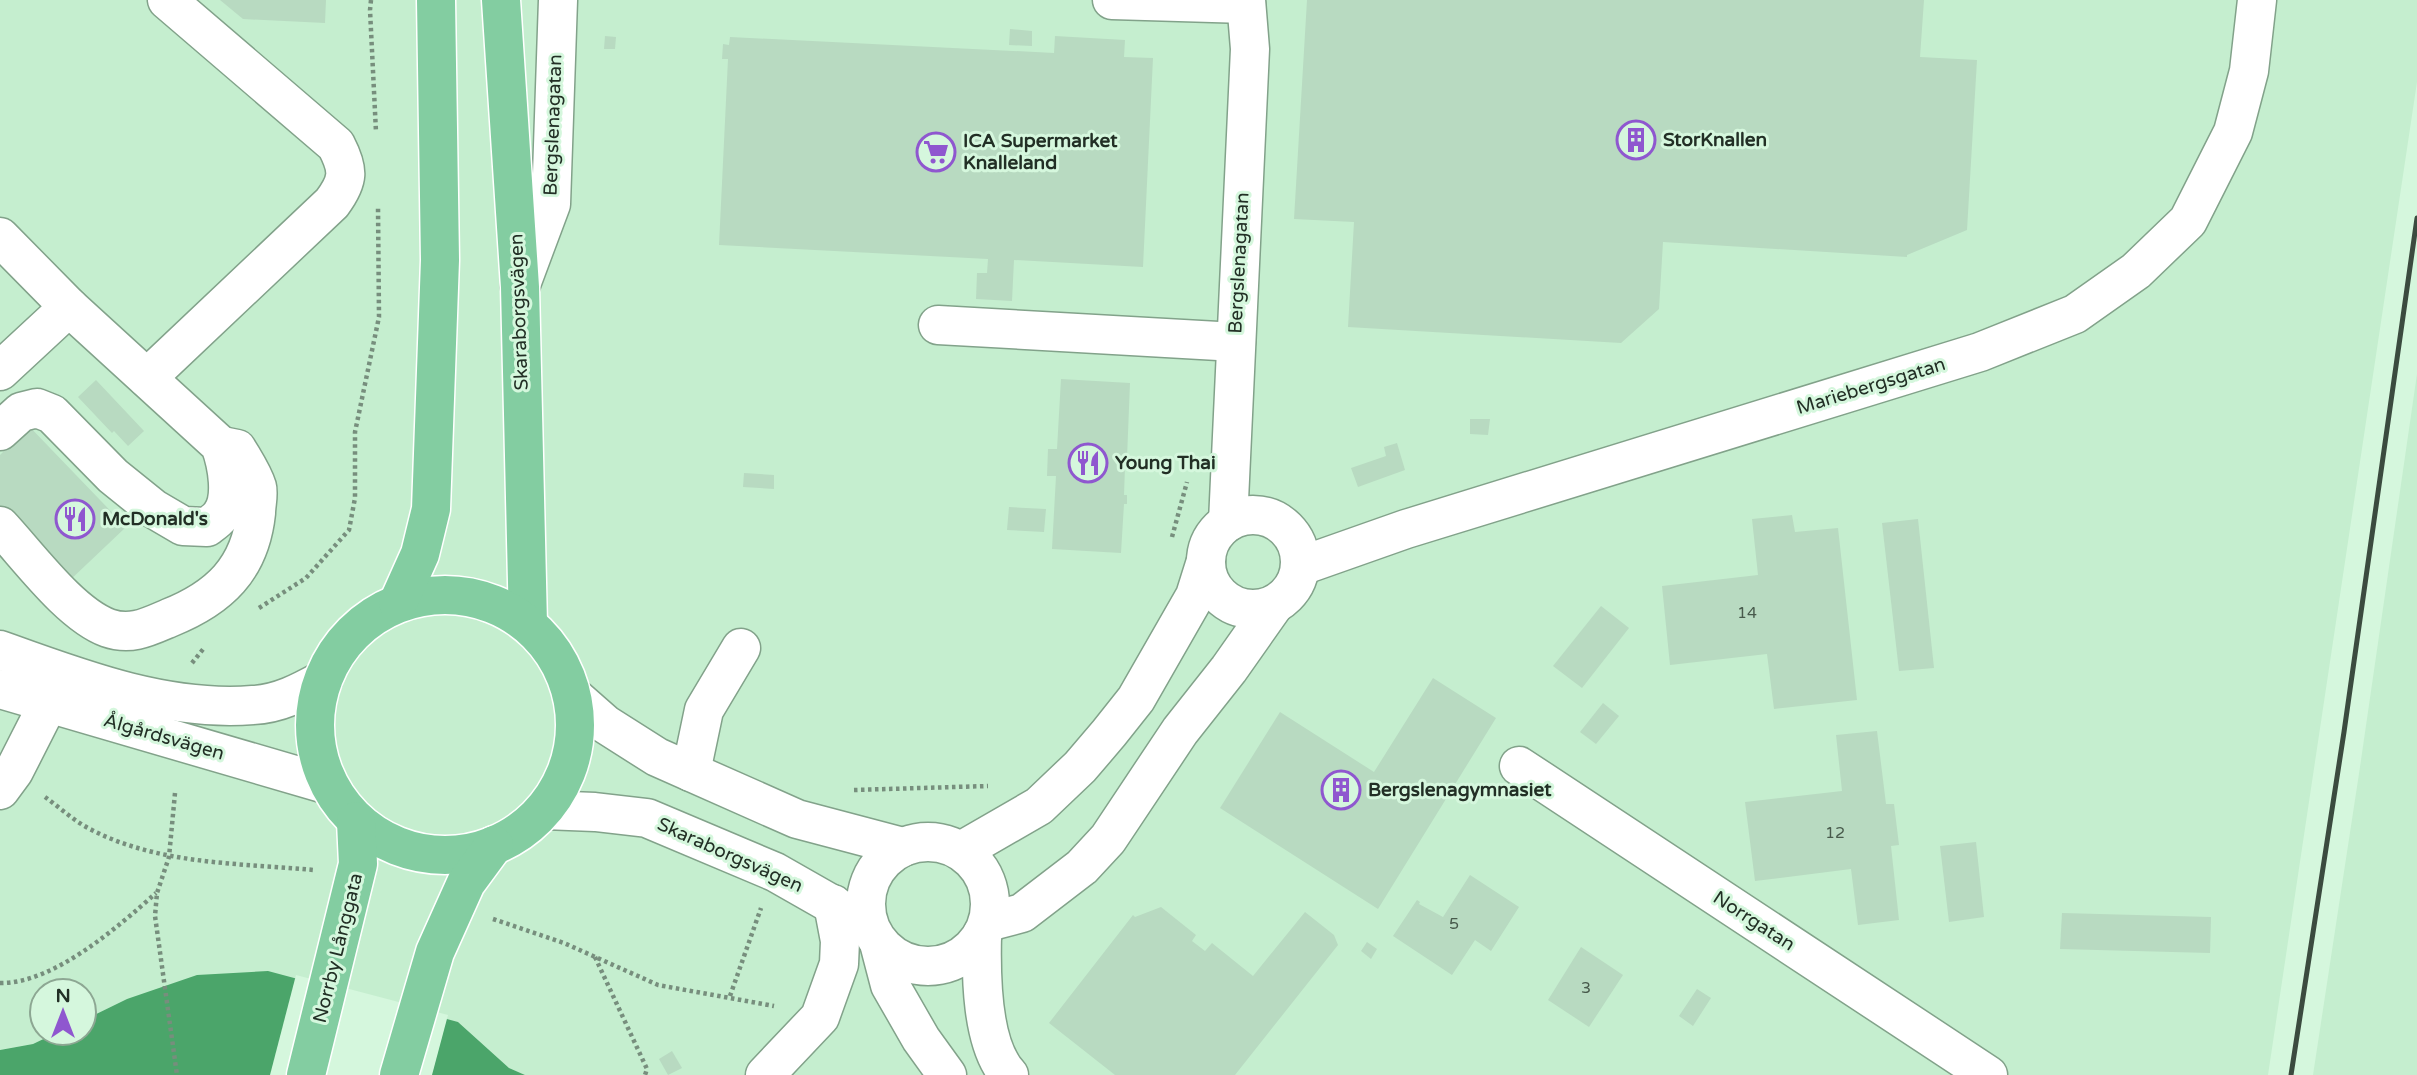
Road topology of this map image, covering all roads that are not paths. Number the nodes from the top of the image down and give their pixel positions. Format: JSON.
{"nodes":[{"id":1,"x":167,"y":0,"type":"edge"},
{"id":2,"x":436,"y":0,"type":"edge"},
{"id":3,"x":501,"y":0,"type":"edge"},
{"id":4,"x":558,"y":0,"type":"edge"},
{"id":5,"x":1112,"y":0,"type":"edge"},
{"id":6,"x":2257,"y":0,"type":"edge"},
{"id":7,"x":1246,"y":2,"type":"edge"},
{"id":8,"x":0,"y":237,"type":"edge"},
{"id":9,"x":520,"y":287,"type":"junction"},
{"id":10,"x":69,"y":307,"type":"junction"},
{"id":11,"x":938,"y":324,"type":"dead end"},
{"id":12,"x":1236,"y":342,"type":"junction"},
{"id":13,"x":0,"y":371,"type":"edge"},
{"id":14,"x":147,"y":378,"type":"junction"},
{"id":15,"x":0,"y":431,"type":"edge"},
{"id":16,"x":220,"y":445,"type":"junction"},
{"id":17,"x":1228,"y":522,"type":"junction"},
{"id":18,"x":0,"y":526,"type":"edge"},
{"id":19,"x":1206,"y":561,"type":"junction"},
{"id":20,"x":1301,"y":566,"type":"junction"},
{"id":21,"x":398,"y":603,"type":"junction"},
{"id":22,"x":1274,"y":605,"type":"junction"},
{"id":23,"x":528,"y":624,"type":"junction"},
{"id":24,"x":741,"y":648,"type":"dead end"},
{"id":25,"x":0,"y":650,"type":"edge"},
{"id":26,"x":323,"y":680,"type":"junction"},
{"id":27,"x":0,"y":689,"type":"edge"},
{"id":28,"x":572,"y":695,"type":"junction"},
{"id":29,"x":48,"y":704,"type":"junction"},
{"id":30,"x":1519,"y":766,"type":"dead end"},
{"id":31,"x":691,"y":772,"type":"junction"},
{"id":32,"x":7,"y":780,"type":"edge"},
{"id":33,"x":329,"y":785,"type":"junction"},
{"id":34,"x":544,"y":810,"type":"junction"},
{"id":35,"x":356,"y":821,"type":"junction"},
{"id":36,"x":494,"y":845,"type":"junction"},
{"id":37,"x":903,"y":846,"type":"junction"},
{"id":38,"x":961,"y":851,"type":"junction"},
{"id":39,"x":833,"y":904,"type":"junction"},
{"id":40,"x":985,"y":928,"type":"junction"},
{"id":41,"x":874,"y":932,"type":"junction"},
{"id":42,"x":306,"y":1075,"type":"edge"},
{"id":43,"x":399,"y":1075,"type":"edge"},
{"id":44,"x":765,"y":1075,"type":"edge"},
{"id":45,"x":947,"y":1075,"type":"edge"},
{"id":46,"x":1009,"y":1075,"type":"edge"},
{"id":47,"x":1988,"y":1075,"type":"edge"}],
"edges":[{"from":1,"to":14,"type":"street"},
{"from":2,"to":21,"type":"main road"},
{"from":3,"to":9,"type":"main road","name":"Skaraborgsvägen"},
{"from":4,"to":9,"type":"street","name":"Bergslenagatan"},
{"from":5,"to":7,"type":"street"},
{"from":6,"to":20,"type":"street","name":"Mariebergsgatan"},
{"from":7,"to":12,"type":"street","name":"Bergslenagatan"},
{"from":8,"to":10,"type":"street"},
{"from":9,"to":23,"type":"main road","name":"Skaraborgsvägen"},
{"from":10,"to":13,"type":"street"},
{"from":10,"to":14,"type":"street"},
{"from":11,"to":12,"type":"street"},
{"from":12,"to":17,"type":"street","name":"Bergslenagatan"},
{"from":14,"to":16,"type":"street"},
{"from":15,"to":16,"type":"street"},
{"from":16,"to":18,"type":"street"},
{"from":17,"to":19,"type":"street"},
{"from":17,"to":20,"type":"street"},
{"from":19,"to":22,"type":"street"},
{"from":19,"to":38,"type":"street"},
{"from":20,"to":22,"type":"street"},
{"from":21,"to":23,"type":"main road"},
{"from":21,"to":26,"type":"main road"},
{"from":22,"to":40,"type":"street"},
{"from":23,"to":28,"type":"main road"},
{"from":24,"to":31,"type":"street"},
{"from":25,"to":26,"type":"street","name":"Ålgårdsvägen"},
{"from":26,"to":33,"type":"main road"},
{"from":27,"to":29,"type":"street","name":"Ålgårdsvägen"},
{"from":28,"to":31,"type":"street"},
{"from":28,"to":34,"type":"main road"},
{"from":29,"to":32,"type":"street"},
{"from":29,"to":33,"type":"street","name":"Ålgårdsvägen"},
{"from":30,"to":47,"type":"street","name":"Norrgatan"},
{"from":31,"to":37,"type":"street"},
{"from":33,"to":35,"type":"main road"},
{"from":34,"to":36,"type":"main road"},
{"from":34,"to":39,"type":"street","name":"Skaraborgsvägen"},
{"from":35,"to":36,"type":"main road"},
{"from":35,"to":42,"type":"main road","name":"Norrby Långgata"},
{"from":36,"to":43,"type":"main road"},
{"from":37,"to":38,"type":"street"},
{"from":37,"to":41,"type":"street"},
{"from":38,"to":40,"type":"street"},
{"from":39,"to":41,"type":"street","name":"Skaraborgsvägen"},
{"from":39,"to":44,"type":"street"},
{"from":40,"to":41,"type":"street"},
{"from":40,"to":46,"type":"street"},
{"from":41,"to":45,"type":"street"}]}
